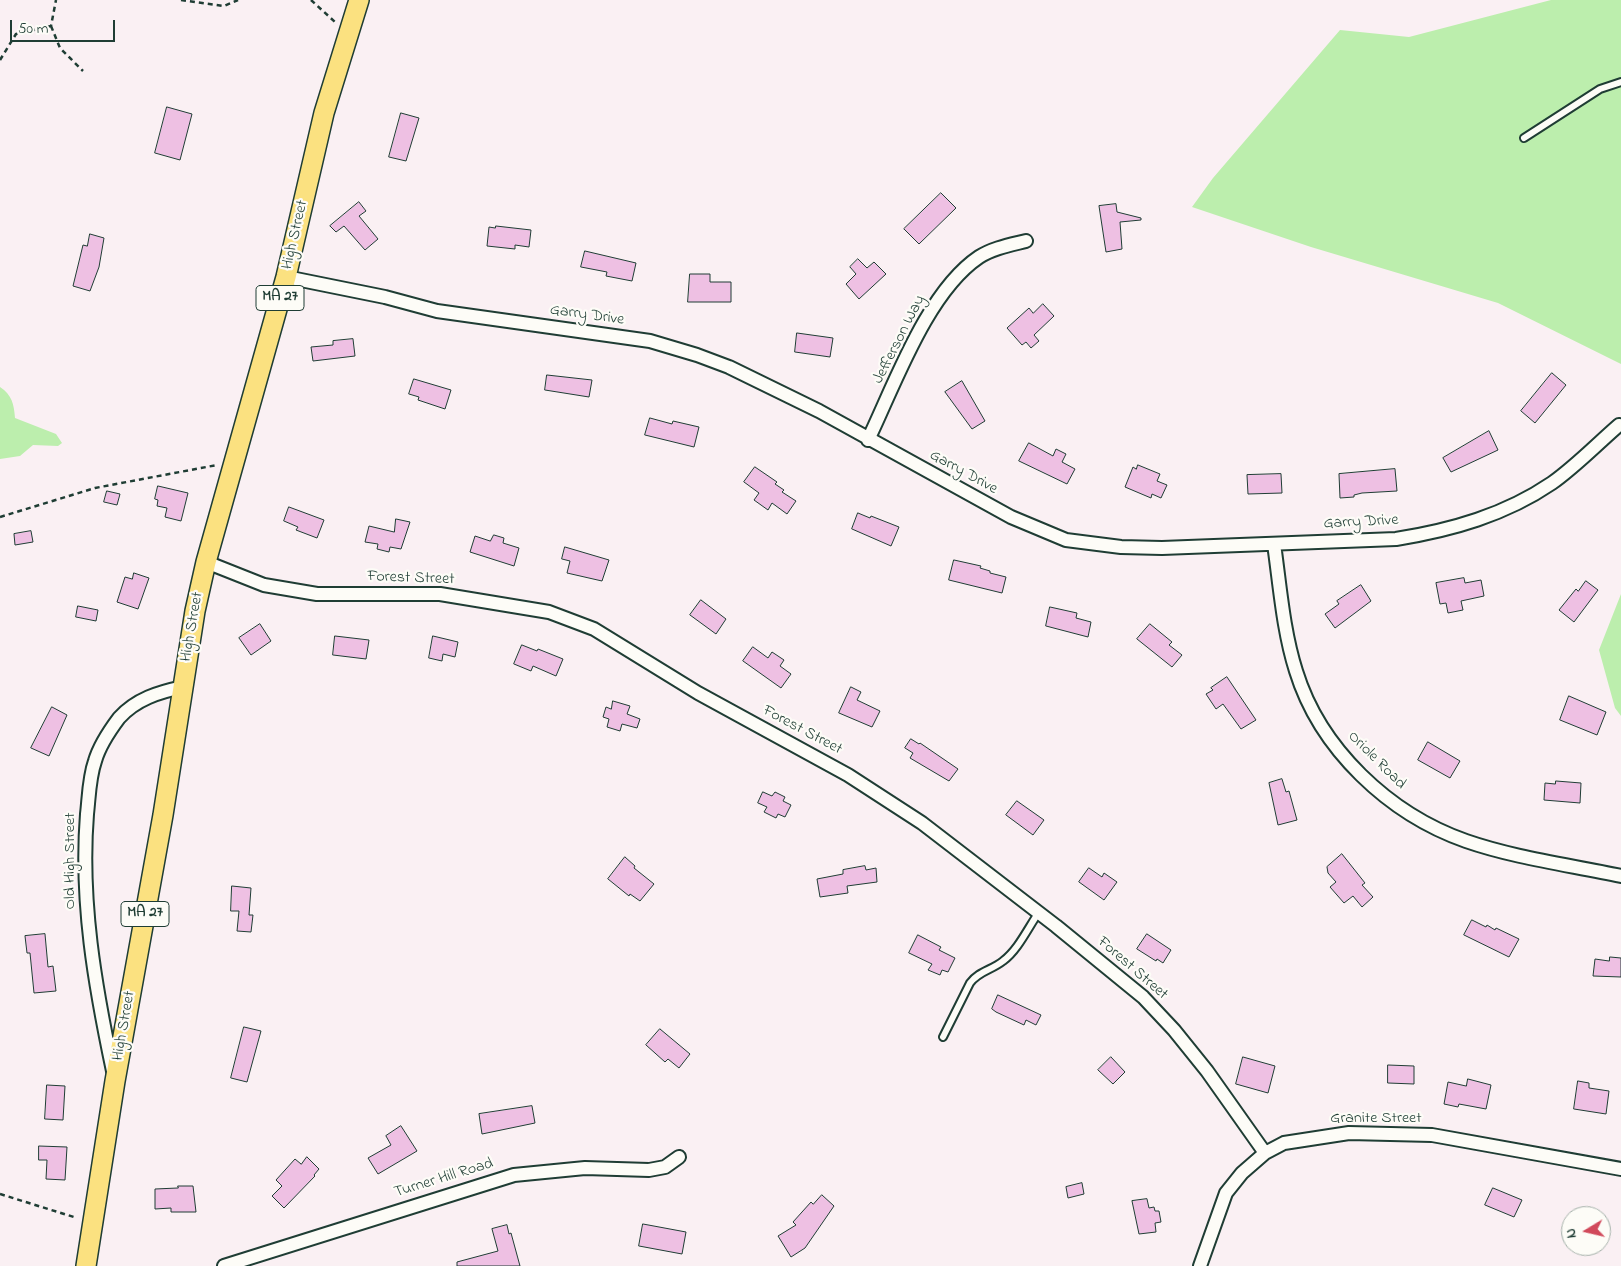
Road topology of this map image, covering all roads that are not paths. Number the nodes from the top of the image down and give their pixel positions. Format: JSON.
{"nodes":[{"id":1,"x":359,"y":0,"type":"edge"},
{"id":2,"x":1621,"y":82,"type":"edge"},
{"id":3,"x":1524,"y":138,"type":"dead end"},
{"id":4,"x":1026,"y":241,"type":"dead end"},
{"id":5,"x":286,"y":277,"type":"junction"},
{"id":6,"x":1619,"y":425,"type":"dead end"},
{"id":7,"x":868,"y":440,"type":"junction"},
{"id":8,"x":1274,"y":544,"type":"junction"},
{"id":9,"x":206,"y":562,"type":"junction"},
{"id":10,"x":183,"y":687,"type":"junction"},
{"id":11,"x":1621,"y":876,"type":"edge"},
{"id":12,"x":1039,"y":912,"type":"junction"},
{"id":13,"x":943,"y":1037,"type":"dead end"},
{"id":14,"x":116,"y":1080,"type":"junction"},
{"id":15,"x":1265,"y":1153,"type":"junction"},
{"id":16,"x":680,"y":1157,"type":"dead end"},
{"id":17,"x":1621,"y":1170,"type":"edge"},
{"id":18,"x":86,"y":1266,"type":"edge"},
{"id":19,"x":224,"y":1266,"type":"edge"},
{"id":20,"x":1200,"y":1266,"type":"edge"}],
"edges":[{"from":1,"to":5,"type":"main road","name":"High Street","number":"MA 27"},
{"from":2,"to":3,"type":"lane"},
{"from":4,"to":7,"type":"street","name":"Jefferson Way"},
{"from":5,"to":7,"type":"street","name":"Garry Drive"},
{"from":5,"to":9,"type":"main road","name":"High Street","number":"MA 27"},
{"from":6,"to":8,"type":"street","name":"Garry Drive"},
{"from":7,"to":8,"type":"street","name":"Garry Drive"},
{"from":8,"to":11,"type":"street","name":"Oriole Road"},
{"from":9,"to":10,"type":"main road","name":"High Street","number":"MA 27"},
{"from":9,"to":12,"type":"street","name":"Forest Street"},
{"from":10,"to":14,"type":"main road","name":"High Street","number":"MA 27"},
{"from":10,"to":14,"type":"street","name":"Old High Street"},
{"from":12,"to":13,"type":"lane"},
{"from":12,"to":15,"type":"street","name":"Forest Street"},
{"from":14,"to":18,"type":"main road","name":"High Street","number":"MA 27"},
{"from":15,"to":17,"type":"street","name":"Granite Street"},
{"from":15,"to":20,"type":"street","name":"Granite Street"},
{"from":16,"to":19,"type":"street","name":"Turner Hill Road"}]}
